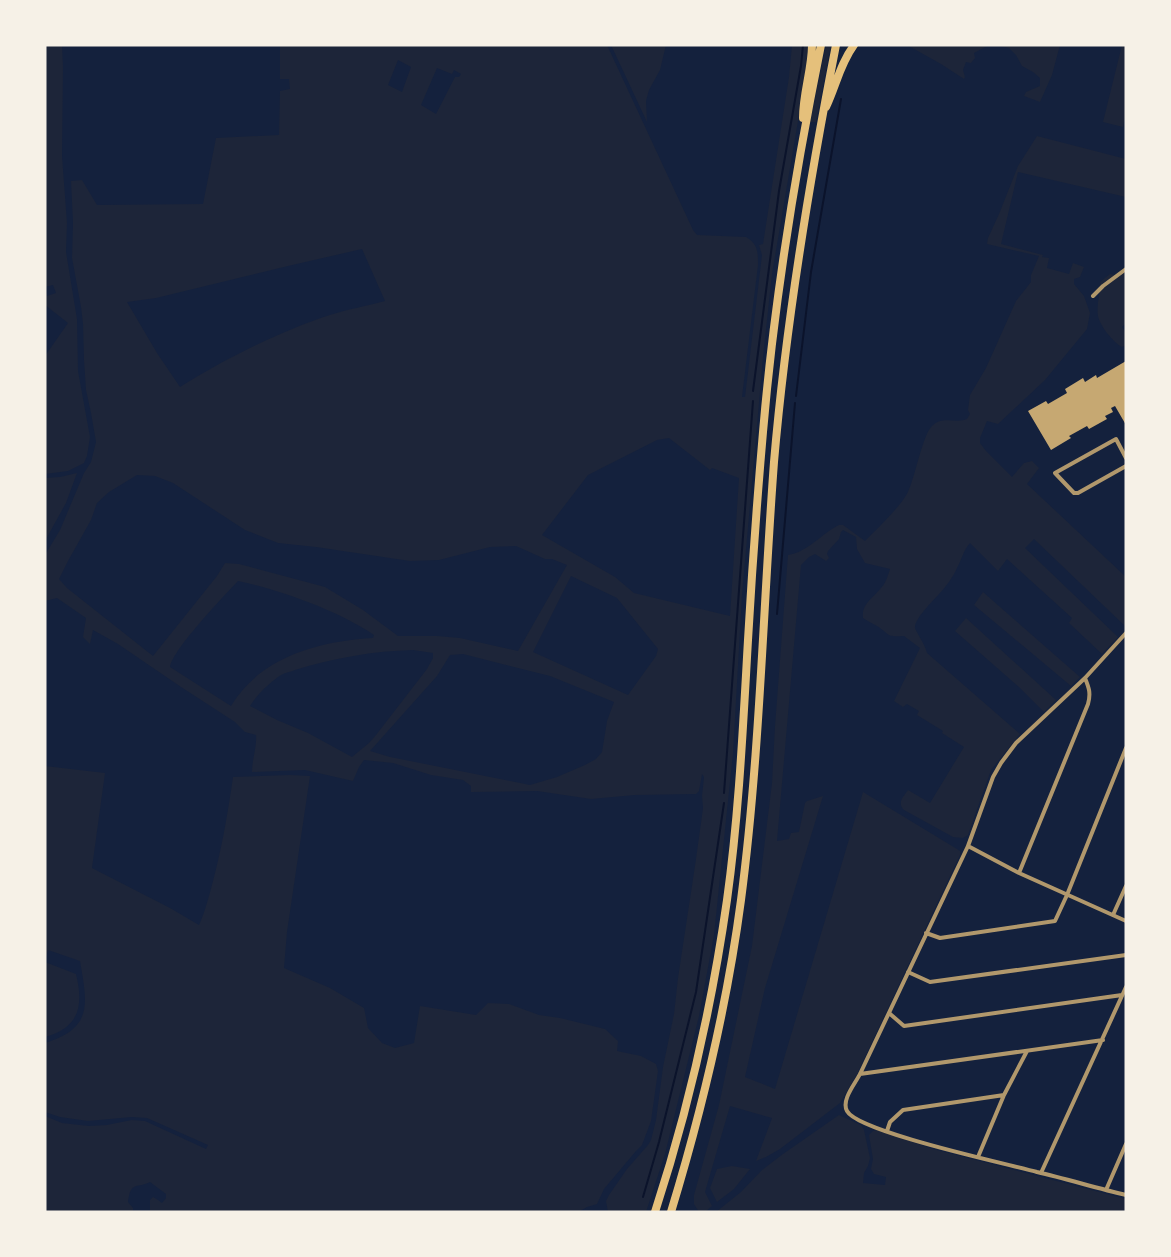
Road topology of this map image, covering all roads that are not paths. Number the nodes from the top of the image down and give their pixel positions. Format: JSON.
{"nodes":[{"id":1,"x":812,"y":45,"type":"edge"},
{"id":2,"x":821,"y":45,"type":"edge"},
{"id":3,"x":836,"y":45,"type":"edge"},
{"id":4,"x":854,"y":45,"type":"edge"},
{"id":5,"x":822,"y":117,"type":"junction"},
{"id":6,"x":804,"y":134,"type":"junction"},
{"id":7,"x":1126,"y":269,"type":"edge"},
{"id":8,"x":1093,"y":296,"type":"dead end"},
{"id":9,"x":1126,"y":458,"type":"edge"},
{"id":10,"x":1126,"y":466,"type":"edge"},
{"id":11,"x":1125,"y":634,"type":"edge"},
{"id":12,"x":1126,"y":643,"type":"edge"},
{"id":13,"x":1084,"y":678,"type":"junction"},
{"id":14,"x":1126,"y":748,"type":"edge"},
{"id":15,"x":968,"y":846,"type":"junction"},
{"id":16,"x":1019,"y":873,"type":"junction"},
{"id":17,"x":1126,"y":886,"type":"edge"},
{"id":18,"x":1067,"y":896,"type":"junction"},
{"id":19,"x":1113,"y":915,"type":"junction"},
{"id":20,"x":1126,"y":921,"type":"edge"},
{"id":21,"x":926,"y":933,"type":"junction"},
{"id":22,"x":1126,"y":955,"type":"edge"},
{"id":23,"x":908,"y":972,"type":"junction"},
{"id":24,"x":1126,"y":987,"type":"edge"},
{"id":25,"x":1122,"y":994,"type":"junction"},
{"id":26,"x":889,"y":1013,"type":"junction"},
{"id":27,"x":1103,"y":1040,"type":"junction"},
{"id":28,"x":1027,"y":1050,"type":"junction"},
{"id":29,"x":860,"y":1074,"type":"junction"},
{"id":30,"x":1004,"y":1095,"type":"junction"},
{"id":31,"x":886,"y":1131,"type":"junction"},
{"id":32,"x":1126,"y":1144,"type":"edge"},
{"id":33,"x":978,"y":1157,"type":"junction"},
{"id":34,"x":1041,"y":1173,"type":"junction"},
{"id":35,"x":1106,"y":1190,"type":"junction"},
{"id":36,"x":1126,"y":1195,"type":"edge"},
{"id":37,"x":656,"y":1212,"type":"edge"},
{"id":38,"x":671,"y":1212,"type":"edge"}],
"edges":[{"from":1,"to":6,"type":"highway"},
{"from":2,"to":6,"type":"highway"},
{"from":3,"to":5,"type":"highway"},
{"from":4,"to":5,"type":"highway"},
{"from":5,"to":38,"type":"highway"},
{"from":6,"to":37,"type":"highway"},
{"from":7,"to":8,"type":"street"},
{"from":9,"to":10,"type":"street"},
{"from":11,"to":12,"type":"street"},
{"from":11,"to":13,"type":"street"},
{"from":13,"to":15,"type":"street"},
{"from":13,"to":16,"type":"street"},
{"from":14,"to":18,"type":"street"},
{"from":15,"to":16,"type":"street"},
{"from":15,"to":21,"type":"street"},
{"from":16,"to":18,"type":"street"},
{"from":17,"to":19,"type":"street"},
{"from":18,"to":19,"type":"street"},
{"from":18,"to":21,"type":"street"},
{"from":19,"to":20,"type":"street"},
{"from":21,"to":23,"type":"street"},
{"from":22,"to":23,"type":"street"},
{"from":23,"to":26,"type":"street"},
{"from":24,"to":25,"type":"street"},
{"from":25,"to":26,"type":"street"},
{"from":25,"to":27,"type":"street"},
{"from":26,"to":29,"type":"street"},
{"from":27,"to":28,"type":"street"},
{"from":27,"to":34,"type":"street"},
{"from":28,"to":29,"type":"street"},
{"from":28,"to":30,"type":"street"},
{"from":29,"to":31,"type":"street"},
{"from":30,"to":31,"type":"street"},
{"from":30,"to":33,"type":"street"},
{"from":31,"to":33,"type":"street"},
{"from":32,"to":35,"type":"street"},
{"from":33,"to":34,"type":"street"},
{"from":34,"to":35,"type":"street"},
{"from":35,"to":36,"type":"street"}]}
